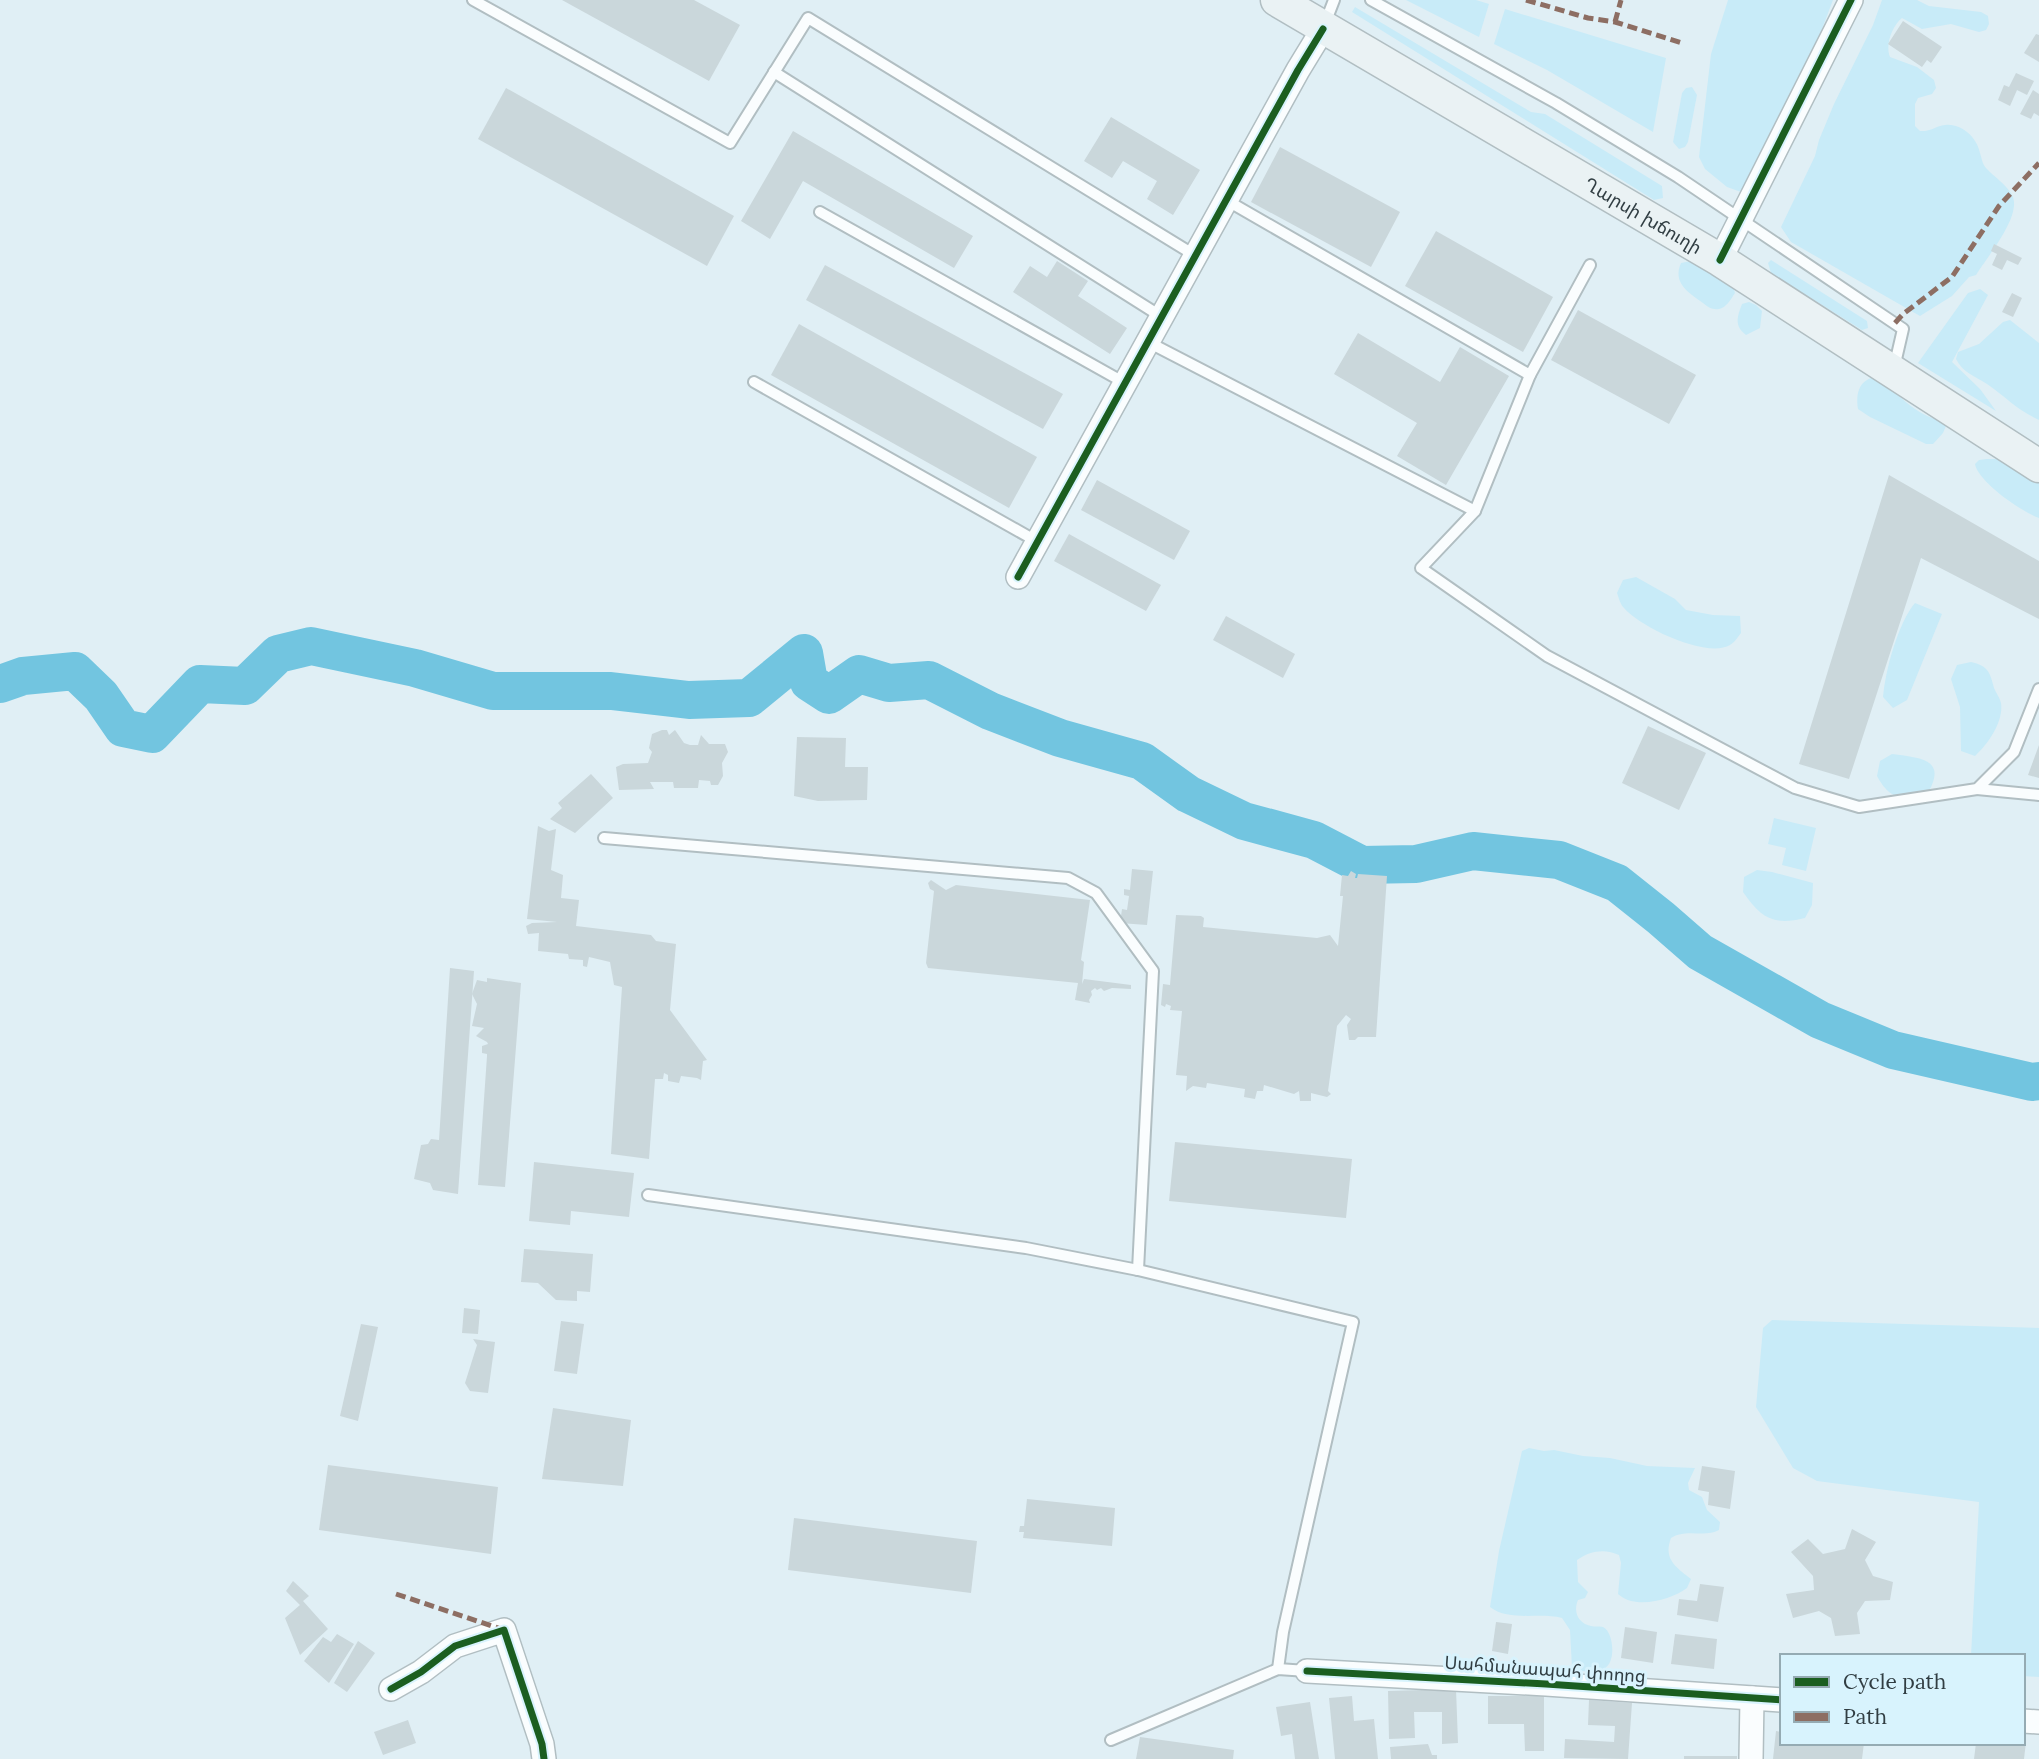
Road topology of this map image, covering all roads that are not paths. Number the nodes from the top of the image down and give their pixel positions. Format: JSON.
{"nodes":[{"id":1,"x":473,"y":0,"type":"edge"},
{"id":2,"x":1277,"y":0,"type":"edge"},
{"id":3,"x":1371,"y":0,"type":"edge"},
{"id":4,"x":1850,"y":0,"type":"edge"},
{"id":5,"x":1329,"y":14,"type":"edge"},
{"id":6,"x":774,"y":72,"type":"junction"},
{"id":7,"x":1226,"y":201,"type":"junction"},
{"id":8,"x":820,"y":212,"type":"dead end"},
{"id":9,"x":1740,"y":221,"type":"junction"},
{"id":10,"x":1196,"y":256,"type":"junction"},
{"id":11,"x":1720,"y":260,"type":"junction"},
{"id":12,"x":1590,"y":265,"type":"dead end"},
{"id":13,"x":1162,"y":317,"type":"junction"},
{"id":14,"x":1148,"y":342,"type":"junction"},
{"id":15,"x":1894,"y":371,"type":"junction"},
{"id":16,"x":1530,"y":375,"type":"junction"},
{"id":17,"x":754,"y":382,"type":"dead end"},
{"id":18,"x":1125,"y":383,"type":"junction"},
{"id":19,"x":2039,"y":466,"type":"edge"},
{"id":20,"x":1475,"y":511,"type":"junction"},
{"id":21,"x":1038,"y":542,"type":"junction"},
{"id":22,"x":1018,"y":577,"type":"dead end"},
{"id":23,"x":2039,"y":690,"type":"edge"},
{"id":24,"x":1977,"y":789,"type":"junction"},
{"id":25,"x":2039,"y":795,"type":"edge"},
{"id":26,"x":604,"y":838,"type":"dead end"},
{"id":27,"x":648,"y":1195,"type":"dead end"},
{"id":28,"x":1138,"y":1270,"type":"junction"},
{"id":29,"x":1278,"y":1669,"type":"junction"},
{"id":30,"x":1307,"y":1671,"type":"joint"},
{"id":31,"x":391,"y":1689,"type":"dead end"},
{"id":32,"x":1752,"y":1698,"type":"junction"},
{"id":33,"x":1780,"y":1700,"type":"edge"},
{"id":34,"x":1111,"y":1741,"type":"dead end"},
{"id":35,"x":544,"y":1759,"type":"edge"},
{"id":36,"x":1751,"y":1759,"type":"edge"}],
"edges":[{"from":1,"to":6,"type":"lane"},
{"from":2,"to":5,"type":"main road","name":"Ղարսի խճուղի"},
{"from":3,"to":9,"type":"lane"},
{"from":4,"to":9,"type":"street"},
{"from":5,"to":7,"type":"street"},
{"from":5,"to":11,"type":"main road","name":"Ղարսի խճուղի"},
{"from":6,"to":10,"type":"lane"},
{"from":6,"to":13,"type":"lane"},
{"from":7,"to":10,"type":"street"},
{"from":7,"to":16,"type":"lane"},
{"from":8,"to":18,"type":"lane"},
{"from":9,"to":11,"type":"street"},
{"from":9,"to":15,"type":"lane"},
{"from":10,"to":13,"type":"street"},
{"from":11,"to":15,"type":"main road","name":"Ղարսի խճուղի"},
{"from":12,"to":16,"type":"lane"},
{"from":13,"to":14,"type":"street"},
{"from":14,"to":18,"type":"street"},
{"from":14,"to":20,"type":"lane"},
{"from":15,"to":19,"type":"main road","name":"Ղարսի խճուղի"},
{"from":16,"to":20,"type":"lane"},
{"from":17,"to":21,"type":"lane"},
{"from":18,"to":21,"type":"street"},
{"from":20,"to":24,"type":"lane"},
{"from":21,"to":22,"type":"street"},
{"from":23,"to":24,"type":"lane"},
{"from":24,"to":25,"type":"lane"},
{"from":26,"to":28,"type":"lane"},
{"from":27,"to":28,"type":"lane"},
{"from":28,"to":29,"type":"lane"},
{"from":29,"to":30,"type":"lane"},
{"from":29,"to":34,"type":"lane"},
{"from":30,"to":32,"type":"street","name":"Սահմանապահ փողոց"},
{"from":31,"to":35,"type":"street"},
{"from":32,"to":33,"type":"street","name":"Սահմանապահ փողոց"},
{"from":32,"to":36,"type":"street"}]}
